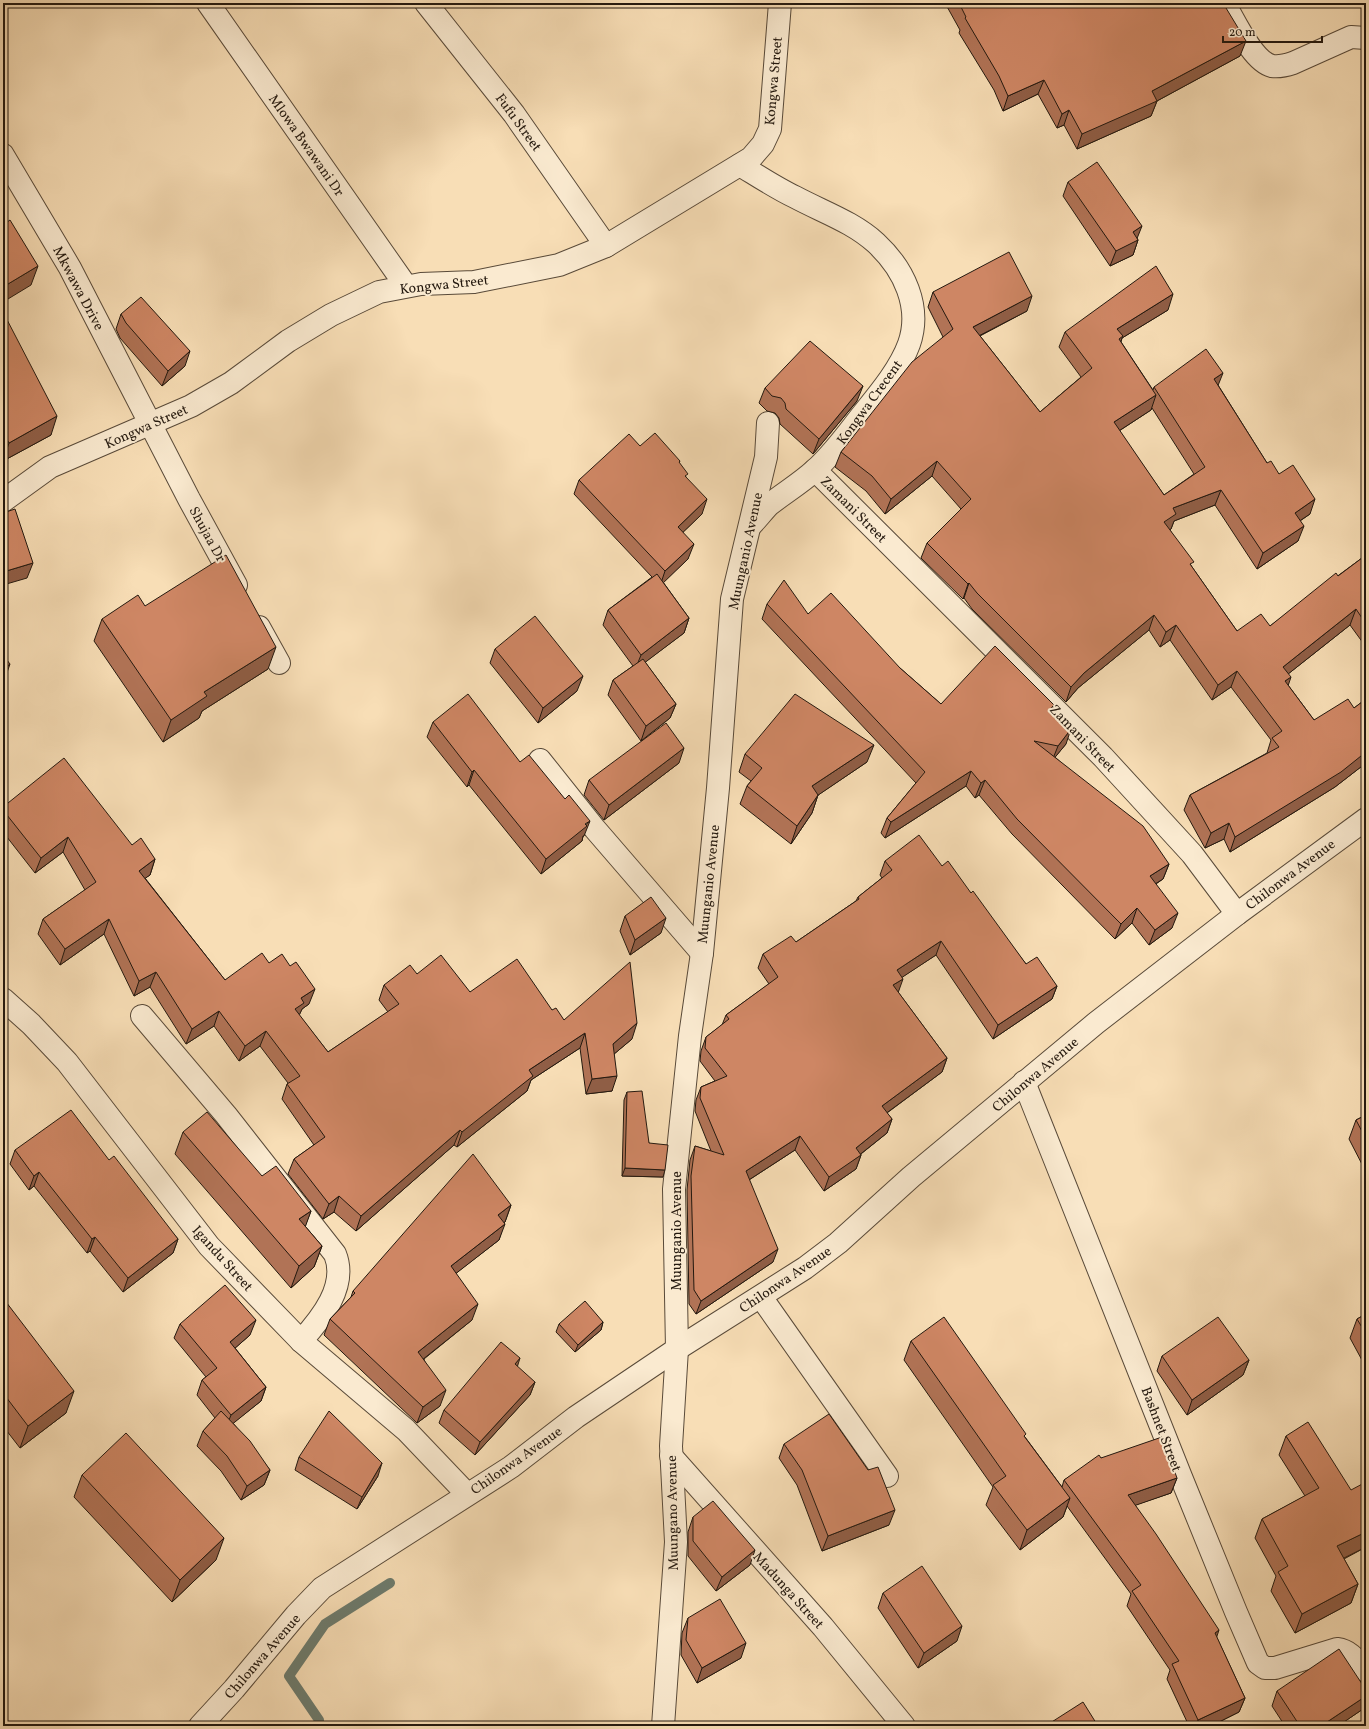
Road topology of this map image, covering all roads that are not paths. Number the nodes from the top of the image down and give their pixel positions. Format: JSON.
{"nodes":[{"id":1,"x":208,"y":3,"type":"edge"},
{"id":2,"x":426,"y":3,"type":"edge"},
{"id":3,"x":780,"y":3,"type":"edge"},
{"id":4,"x":1224,"y":3,"type":"edge"},
{"id":5,"x":1366,"y":38,"type":"edge"},
{"id":6,"x":3,"y":155,"type":"edge"},
{"id":7,"x":740,"y":165,"type":"junction"},
{"id":8,"x":606,"y":246,"type":"junction"},
{"id":9,"x":406,"y":286,"type":"junction"},
{"id":10,"x":768,"y":424,"type":"dead end"},
{"id":11,"x":150,"y":425,"type":"junction"},
{"id":12,"x":815,"y":470,"type":"junction"},
{"id":13,"x":3,"y":501,"type":"edge"},
{"id":14,"x":750,"y":526,"type":"junction"},
{"id":15,"x":279,"y":663,"type":"dead end"},
{"id":16,"x":540,"y":760,"type":"dead end"},
{"id":17,"x":1366,"y":819,"type":"edge"},
{"id":18,"x":1237,"y":914,"type":"junction"},
{"id":19,"x":702,"y":953,"type":"junction"},
{"id":20,"x":3,"y":999,"type":"edge"},
{"id":21,"x":142,"y":1016,"type":"dead end"},
{"id":22,"x":1024,"y":1082,"type":"junction"},
{"id":23,"x":761,"y":1297,"type":"junction"},
{"id":24,"x":301,"y":1341,"type":"junction"},
{"id":25,"x":677,"y":1349,"type":"junction"},
{"id":26,"x":671,"y":1456,"type":"junction"},
{"id":27,"x":887,"y":1476,"type":"dead end"},
{"id":28,"x":468,"y":1494,"type":"junction"},
{"id":29,"x":1366,"y":1671,"type":"edge"},
{"id":30,"x":200,"y":1726,"type":"edge"},
{"id":31,"x":663,"y":1726,"type":"edge"},
{"id":32,"x":904,"y":1726,"type":"edge"}],
"edges":[{"from":1,"to":9,"type":"street","name":"Mlowa Bwawani Dr"},
{"from":2,"to":8,"type":"street","name":"Fufu Street"},
{"from":3,"to":7,"type":"street","name":"Kongwa Street"},
{"from":4,"to":5,"type":"street"},
{"from":6,"to":11,"type":"street","name":"Mkwawa Drive"},
{"from":7,"to":8,"type":"street","name":"Kongwa Street"},
{"from":7,"to":12,"type":"street","name":"Kongwa Crecent"},
{"from":8,"to":9,"type":"street","name":"Kongwa Street"},
{"from":9,"to":11,"type":"street","name":"Kongwa Street"},
{"from":10,"to":14,"type":"street","name":"Muunganio Avenue"},
{"from":11,"to":13,"type":"street","name":"Kongwa Street"},
{"from":11,"to":15,"type":"street","name":"Shujaa Dr"},
{"from":12,"to":14,"type":"street","name":"Kongwa Crecent"},
{"from":12,"to":18,"type":"street","name":"Zamani Street"},
{"from":14,"to":19,"type":"street","name":"Muunganio Avenue"},
{"from":16,"to":19,"type":"street"},
{"from":17,"to":18,"type":"street","name":"Chilonwa Avenue"},
{"from":18,"to":22,"type":"street","name":"Chilonwa Avenue"},
{"from":19,"to":25,"type":"street","name":"Muunganio Avenue"},
{"from":20,"to":24,"type":"street","name":"Igandu Street"},
{"from":21,"to":24,"type":"street"},
{"from":22,"to":23,"type":"street","name":"Chilonwa Avenue"},
{"from":22,"to":29,"type":"street","name":"Bashnet Street"},
{"from":23,"to":25,"type":"street","name":"Chilonwa Avenue"},
{"from":23,"to":27,"type":"street"},
{"from":24,"to":28,"type":"street","name":"Igandu Street"},
{"from":25,"to":26,"type":"street","name":"Muungano Avenue"},
{"from":25,"to":28,"type":"street","name":"Chilonwa Avenue"},
{"from":26,"to":31,"type":"street","name":"Muungano Avenue"},
{"from":26,"to":32,"type":"street","name":"Madunga Street"},
{"from":28,"to":30,"type":"street","name":"Chilonwa Avenue"}]}
